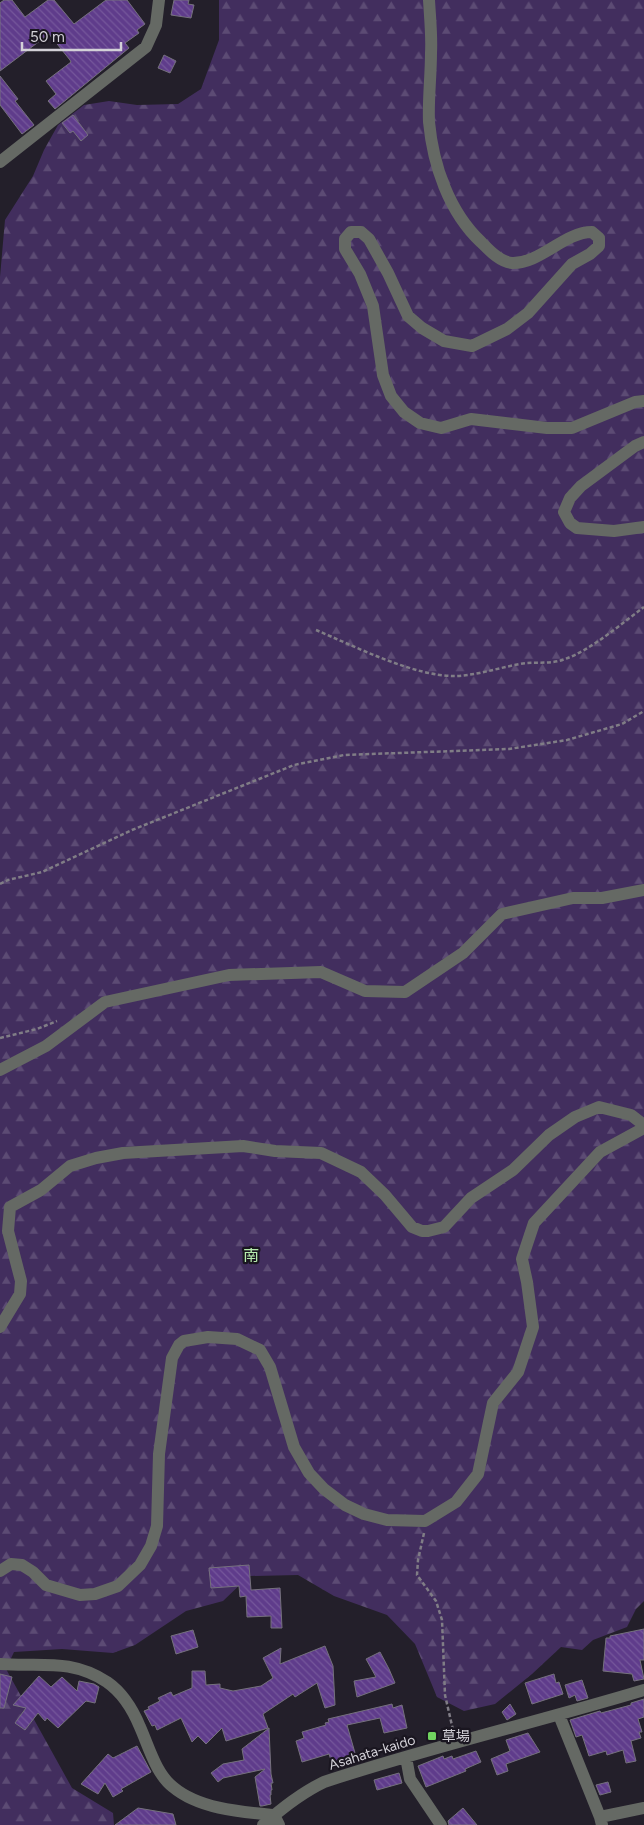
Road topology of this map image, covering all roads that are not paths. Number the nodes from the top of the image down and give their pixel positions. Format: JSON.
{"nodes":[{"id":1,"x":159,"y":0,"type":"edge"},
{"id":2,"x":429,"y":0,"type":"edge"},
{"id":3,"x":0,"y":162,"type":"edge"},
{"id":4,"x":644,"y":401,"type":"edge"},
{"id":5,"x":644,"y":442,"type":"edge"},
{"id":6,"x":644,"y":527,"type":"edge"},
{"id":7,"x":644,"y":890,"type":"edge"},
{"id":8,"x":0,"y":1070,"type":"edge"},
{"id":9,"x":644,"y":1127,"type":"edge"},
{"id":10,"x":0,"y":1327,"type":"edge"},
{"id":11,"x":0,"y":1571,"type":"edge"},
{"id":12,"x":0,"y":1664,"type":"edge"},
{"id":13,"x":644,"y":1690,"type":"edge"},
{"id":14,"x":559,"y":1716,"type":"junction"},
{"id":15,"x":406,"y":1758,"type":"junction"},
{"id":16,"x":644,"y":1808,"type":"edge"},
{"id":17,"x":276,"y":1820,"type":"edge"},
{"id":18,"x":601,"y":1821,"type":"edge"},
{"id":19,"x":264,"y":1825,"type":"edge"},
{"id":20,"x":441,"y":1825,"type":"edge"}],
"edges":[{"from":1,"to":3,"type":"street"},
{"from":2,"to":4,"type":"street"},
{"from":5,"to":6,"type":"street"},
{"from":7,"to":8,"type":"street"},
{"from":9,"to":10,"type":"street"},
{"from":9,"to":11,"type":"street"},
{"from":12,"to":17,"type":"street"},
{"from":13,"to":14,"type":"street","name":"Asahata-kaido"},
{"from":14,"to":15,"type":"street","name":"Asahata-kaido"},
{"from":14,"to":18,"type":"street"},
{"from":15,"to":17,"type":"street","name":"Asahata-kaido"},
{"from":15,"to":20,"type":"street"},
{"from":16,"to":18,"type":"street"},
{"from":17,"to":19,"type":"street","name":"Asahata-kaido"}]}
